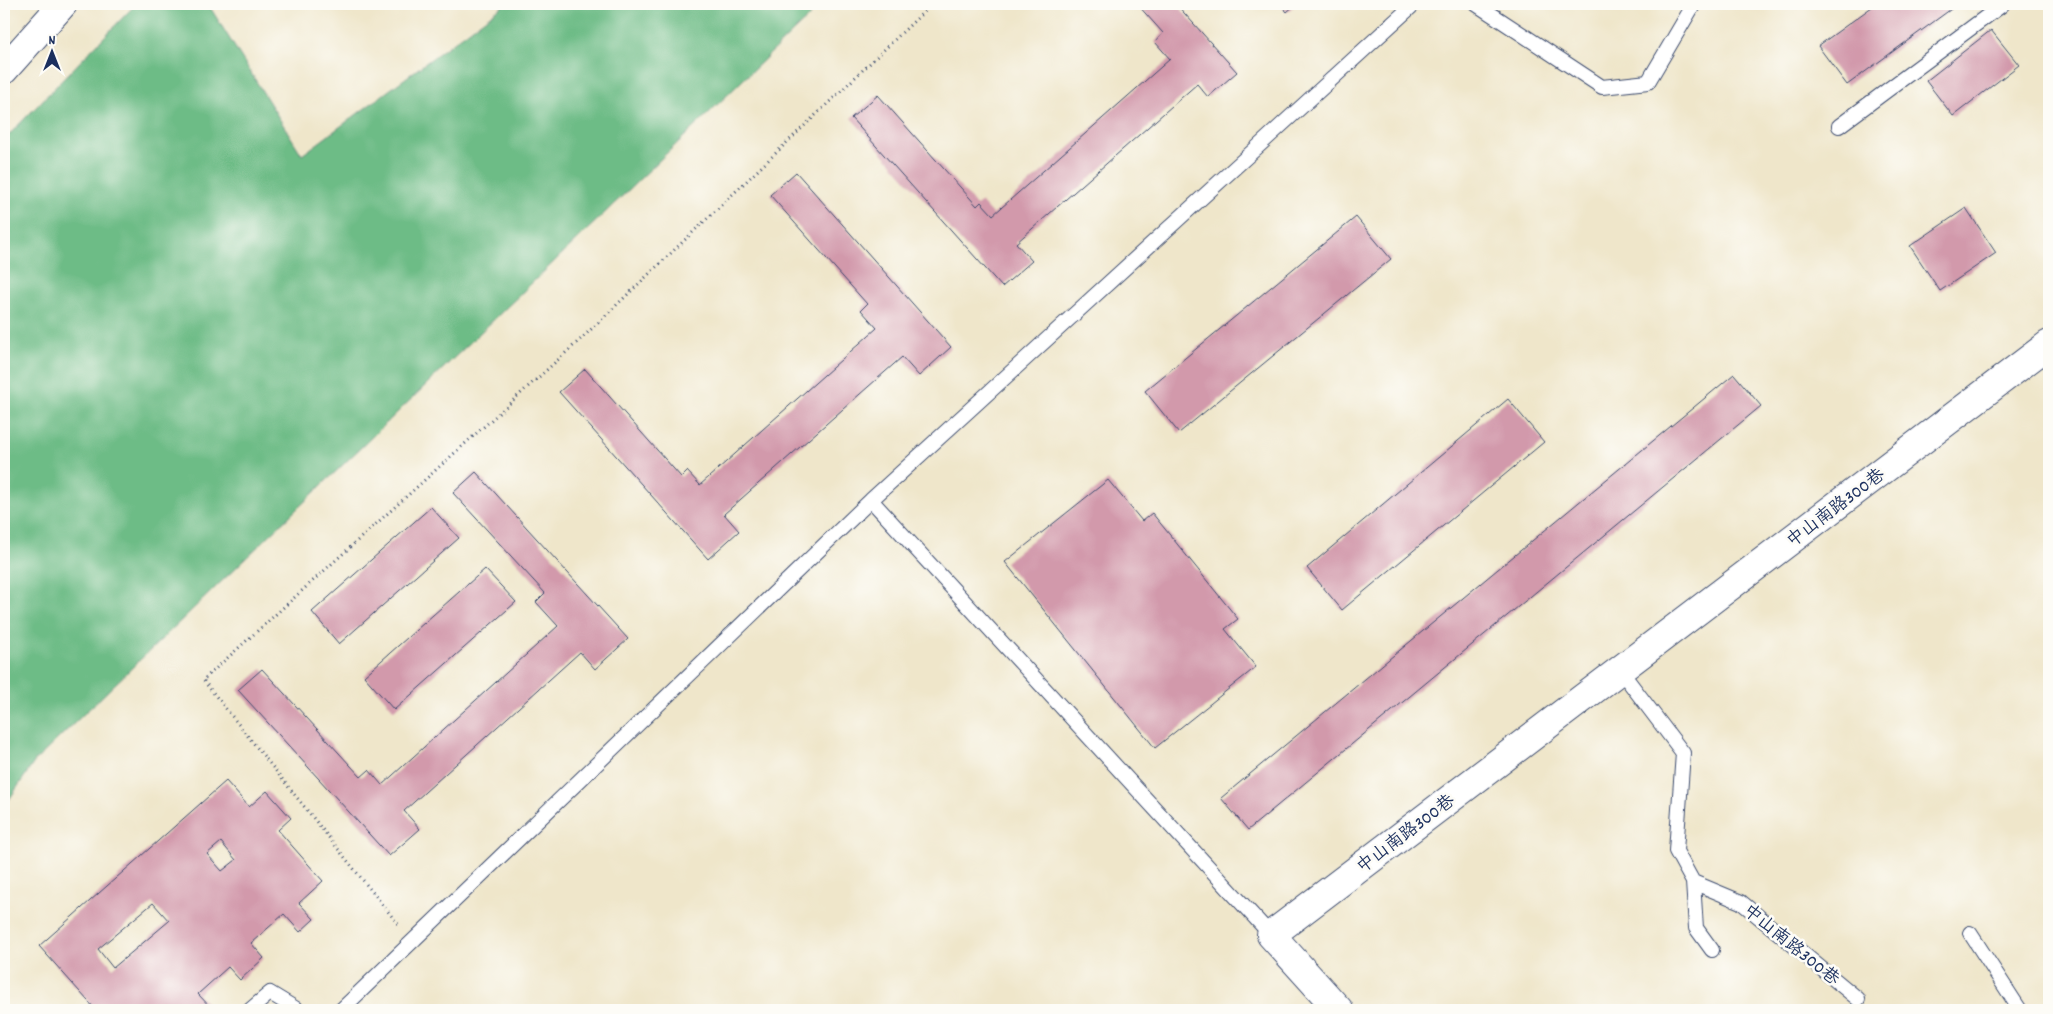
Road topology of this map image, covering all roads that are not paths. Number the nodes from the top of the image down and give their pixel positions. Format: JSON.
{"nodes":[{"id":1,"x":63,"y":4,"type":"edge"},
{"id":2,"x":1414,"y":4,"type":"edge"},
{"id":3,"x":1476,"y":4,"type":"edge"},
{"id":4,"x":1694,"y":4,"type":"edge"},
{"id":5,"x":2001,"y":4,"type":"edge"},
{"id":6,"x":4,"y":70,"type":"edge"},
{"id":7,"x":1839,"y":126,"type":"dead end"},
{"id":8,"x":2049,"y":344,"type":"edge"},
{"id":9,"x":871,"y":500,"type":"junction"},
{"id":10,"x":1620,"y":670,"type":"junction"},
{"id":11,"x":1693,"y":882,"type":"junction"},
{"id":12,"x":1970,"y":933,"type":"dead end"},
{"id":13,"x":1271,"y":935,"type":"junction"},
{"id":14,"x":1712,"y":950,"type":"dead end"},
{"id":15,"x":1858,"y":999,"type":"dead end"},
{"id":16,"x":250,"y":1010,"type":"edge"},
{"id":17,"x":298,"y":1010,"type":"edge"},
{"id":18,"x":340,"y":1010,"type":"edge"},
{"id":19,"x":1339,"y":1010,"type":"edge"},
{"id":20,"x":2020,"y":1010,"type":"edge"}],
"edges":[{"from":1,"to":6,"type":"street"},
{"from":2,"to":9,"type":"lane"},
{"from":3,"to":4,"type":"lane"},
{"from":5,"to":7,"type":"lane"},
{"from":8,"to":10,"type":"street","name":"中山南路300巷"},
{"from":9,"to":13,"type":"lane"},
{"from":9,"to":18,"type":"lane"},
{"from":10,"to":11,"type":"lane"},
{"from":10,"to":13,"type":"street","name":"中山南路300巷"},
{"from":11,"to":14,"type":"lane"},
{"from":11,"to":15,"type":"lane","name":"中山南路300巷"},
{"from":12,"to":20,"type":"lane"},
{"from":13,"to":19,"type":"street"},
{"from":16,"to":17,"type":"lane"}]}
